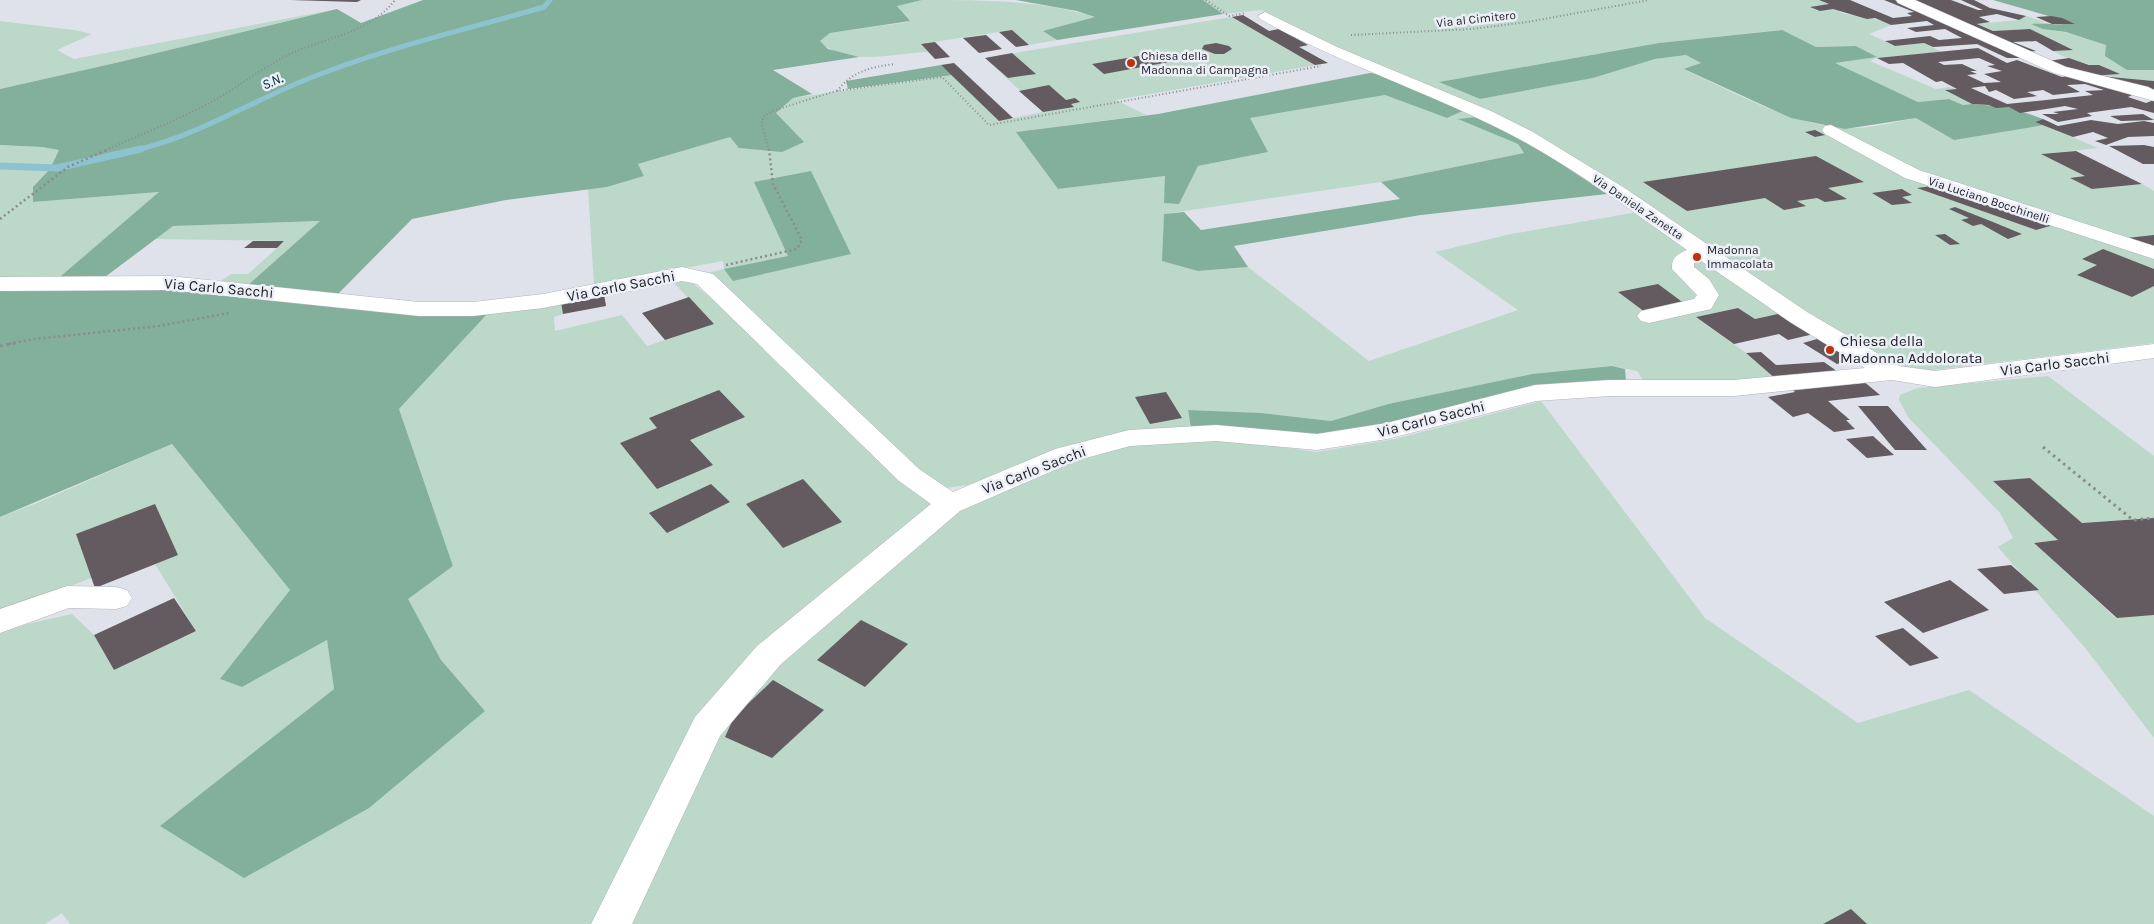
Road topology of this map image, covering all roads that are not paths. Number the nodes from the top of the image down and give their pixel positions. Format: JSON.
{"nodes":[{"id":1,"x":1903,"y":0,"type":"edge"},
{"id":2,"x":1266,"y":16,"type":"road end"},
{"id":3,"x":2154,"y":96,"type":"edge"},
{"id":4,"x":1830,"y":130,"type":"dead end"},
{"id":5,"x":1703,"y":250,"type":"junction"},
{"id":6,"x":2154,"y":253,"type":"edge"},
{"id":7,"x":0,"y":284,"type":"edge"},
{"id":8,"x":1649,"y":316,"type":"dead end"},
{"id":9,"x":2154,"y":351,"type":"edge"},
{"id":10,"x":1892,"y":373,"type":"junction"},
{"id":11,"x":950,"y":504,"type":"junction"},
{"id":12,"x":116,"y":598,"type":"dead end"},
{"id":13,"x":0,"y":621,"type":"edge"},
{"id":14,"x":611,"y":924,"type":"edge"}],
"edges":[{"from":1,"to":3,"type":"street"},
{"from":2,"to":5,"type":"street","name":"Via Daniela Zanetta"},
{"from":4,"to":6,"type":"street","name":"Via Luciano Bocchinelli"},
{"from":5,"to":8,"type":"street"},
{"from":5,"to":10,"type":"street","name":"Via Daniela Zanetta"},
{"from":7,"to":11,"type":"street","name":"Via Carlo Sacchi"},
{"from":9,"to":10,"type":"street","name":"Via Carlo Sacchi"},
{"from":10,"to":11,"type":"street","name":"Via Carlo Sacchi"},
{"from":11,"to":14,"type":"street"},
{"from":12,"to":13,"type":"street"}]}
